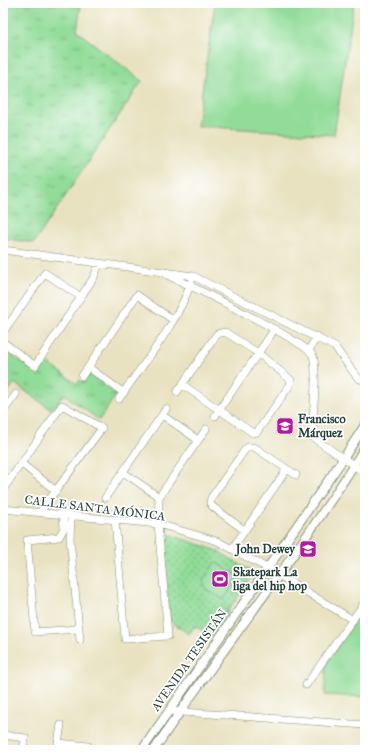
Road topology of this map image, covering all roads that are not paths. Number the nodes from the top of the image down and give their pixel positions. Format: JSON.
{"nodes":[{"id":1,"x":3,"y":250,"type":"edge"},
{"id":2,"x":99,"y":264,"type":"junction"},
{"id":3,"x":162,"y":272,"type":"junction"},
{"id":4,"x":193,"y":276,"type":"junction"},
{"id":5,"x":190,"y":286,"type":"junction"},
{"id":6,"x":81,"y":297,"type":"junction"},
{"id":7,"x":173,"y":320,"type":"junction"},
{"id":8,"x":274,"y":330,"type":"junction"},
{"id":9,"x":3,"y":332,"type":"edge"},
{"id":10,"x":318,"y":336,"type":"junction"},
{"id":11,"x":3,"y":342,"type":"edge"},
{"id":12,"x":309,"y":350,"type":"junction"},
{"id":13,"x":258,"y":353,"type":"junction"},
{"id":14,"x":88,"y":367,"type":"junction"},
{"id":15,"x":82,"y":376,"type":"dead end"},
{"id":16,"x":365,"y":381,"type":"edge"},
{"id":17,"x":183,"y":385,"type":"junction"},
{"id":18,"x":177,"y":392,"type":"dead end"},
{"id":19,"x":16,"y":394,"type":"dead end"},
{"id":20,"x":3,"y":411,"type":"edge"},
{"id":21,"x":217,"y":413,"type":"junction"},
{"id":22,"x":365,"y":425,"type":"edge"},
{"id":23,"x":206,"y":429,"type":"dead end"},
{"id":24,"x":198,"y":440,"type":"junction"},
{"id":25,"x":365,"y":448,"type":"edge"},
{"id":26,"x":344,"y":460,"type":"junction"},
{"id":27,"x":22,"y":464,"type":"junction"},
{"id":28,"x":354,"y":466,"type":"junction"},
{"id":29,"x":287,"y":468,"type":"junction"},
{"id":30,"x":123,"y":472,"type":"junction"},
{"id":31,"x":365,"y":473,"type":"edge"},
{"id":32,"x":296,"y":475,"type":"dead end"},
{"id":33,"x":4,"y":488,"type":"edge"},
{"id":34,"x":56,"y":491,"type":"junction"},
{"id":35,"x":159,"y":496,"type":"junction"},
{"id":36,"x":105,"y":498,"type":"dead end"},
{"id":37,"x":3,"y":508,"type":"edge"},
{"id":38,"x":40,"y":512,"type":"junction"},
{"id":39,"x":62,"y":514,"type":"junction"},
{"id":40,"x":71,"y":515,"type":"junction"},
{"id":41,"x":115,"y":520,"type":"junction"},
{"id":42,"x":158,"y":524,"type":"junction"},
{"id":43,"x":244,"y":530,"type":"junction"},
{"id":44,"x":232,"y":549,"type":"junction"},
{"id":45,"x":267,"y":568,"type":"junction"},
{"id":46,"x":278,"y":575,"type":"junction"},
{"id":47,"x":365,"y":602,"type":"edge"},
{"id":48,"x":353,"y":620,"type":"junction"},
{"id":49,"x":78,"y":629,"type":"junction"},
{"id":50,"x":80,"y":640,"type":"dead end"},
{"id":51,"x":306,"y":685,"type":"dead end"},
{"id":52,"x":168,"y":711,"type":"junction"},
{"id":53,"x":179,"y":712,"type":"junction"},
{"id":54,"x":61,"y":725,"type":"dead end"},
{"id":55,"x":365,"y":725,"type":"edge"},
{"id":56,"x":3,"y":735,"type":"edge"},
{"id":57,"x":57,"y":746,"type":"edge"},
{"id":58,"x":88,"y":746,"type":"dead end"},
{"id":59,"x":23,"y":750,"type":"edge"},
{"id":60,"x":142,"y":750,"type":"edge"},
{"id":61,"x":154,"y":750,"type":"edge"}],
"edges":[{"from":1,"to":2,"type":"street"},
{"from":2,"to":3,"type":"street"},
{"from":2,"to":6,"type":"street"},
{"from":3,"to":4,"type":"street"},
{"from":3,"to":5,"type":"street"},
{"from":4,"to":5,"type":"street"},
{"from":4,"to":10,"type":"street"},
{"from":5,"to":7,"type":"street"},
{"from":5,"to":8,"type":"street"},
{"from":6,"to":9,"type":"street"},
{"from":6,"to":11,"type":"street"},
{"from":7,"to":14,"type":"street"},
{"from":7,"to":14,"type":"street"},
{"from":8,"to":12,"type":"street"},
{"from":8,"to":13,"type":"street"},
{"from":10,"to":12,"type":"street"},
{"from":10,"to":16,"type":"street"},
{"from":12,"to":26,"type":"street"},
{"from":13,"to":17,"type":"street"},
{"from":13,"to":21,"type":"street"},
{"from":13,"to":21,"type":"street"},
{"from":14,"to":15,"type":"street"},
{"from":17,"to":18,"type":"street"},
{"from":17,"to":21,"type":"street"},
{"from":19,"to":20,"type":"street"},
{"from":22,"to":26,"type":"street","name":"AVENIDA TESISTÁN"},
{"from":23,"to":24,"type":"street"},
{"from":24,"to":30,"type":"street"},
{"from":24,"to":35,"type":"street"},
{"from":25,"to":28,"type":"street","name":"AVENIDA TESISTÁN"},
{"from":26,"to":28,"type":"street"},
{"from":26,"to":45,"type":"street","name":"AVENIDA TESISTÁN"},
{"from":27,"to":33,"type":"street"},
{"from":27,"to":34,"type":"street"},
{"from":27,"to":34,"type":"street"},
{"from":28,"to":31,"type":"street"},
{"from":28,"to":46,"type":"street","name":"AVENIDA TESISTÁN"},
{"from":29,"to":32,"type":"street"},
{"from":29,"to":43,"type":"street"},
{"from":29,"to":43,"type":"street"},
{"from":30,"to":35,"type":"street"},
{"from":30,"to":36,"type":"street"},
{"from":34,"to":38,"type":"street"},
{"from":35,"to":42,"type":"street"},
{"from":37,"to":38,"type":"street","name":"CALLE SANTA MÓNICA"},
{"from":38,"to":39,"type":"street","name":"CALLE SANTA MÓNICA"},
{"from":39,"to":40,"type":"street","name":"CALLE SANTA MÓNICA"},
{"from":39,"to":49,"type":"street"},
{"from":40,"to":41,"type":"street","name":"CALLE SANTA MÓNICA"},
{"from":40,"to":49,"type":"street"},
{"from":41,"to":42,"type":"street","name":"CALLE SANTA MÓNICA"},
{"from":41,"to":42,"type":"street"},
{"from":42,"to":44,"type":"street","name":"CALLE SANTA MÓNICA"},
{"from":43,"to":44,"type":"street"},
{"from":44,"to":45,"type":"street","name":"CALLE SANTA MÓNICA"},
{"from":45,"to":46,"type":"street","name":"CALLE SANTA MÓNICA"},
{"from":45,"to":52,"type":"street","name":"AVENIDA TESISTÁN"},
{"from":46,"to":48,"type":"street","name":"CALLE SANTA MÓNICA"},
{"from":46,"to":53,"type":"street","name":"AVENIDA TESISTÁN"},
{"from":47,"to":48,"type":"street"},
{"from":48,"to":51,"type":"street"},
{"from":49,"to":50,"type":"street"},
{"from":52,"to":53,"type":"street"},
{"from":52,"to":60,"type":"street","name":"AVENIDA TESISTÁN"},
{"from":53,"to":55,"type":"street"},
{"from":53,"to":61,"type":"street","name":"AVENIDA TESISTÁN"},
{"from":54,"to":57,"type":"street"},
{"from":56,"to":59,"type":"street"},
{"from":57,"to":58,"type":"street"}]}
